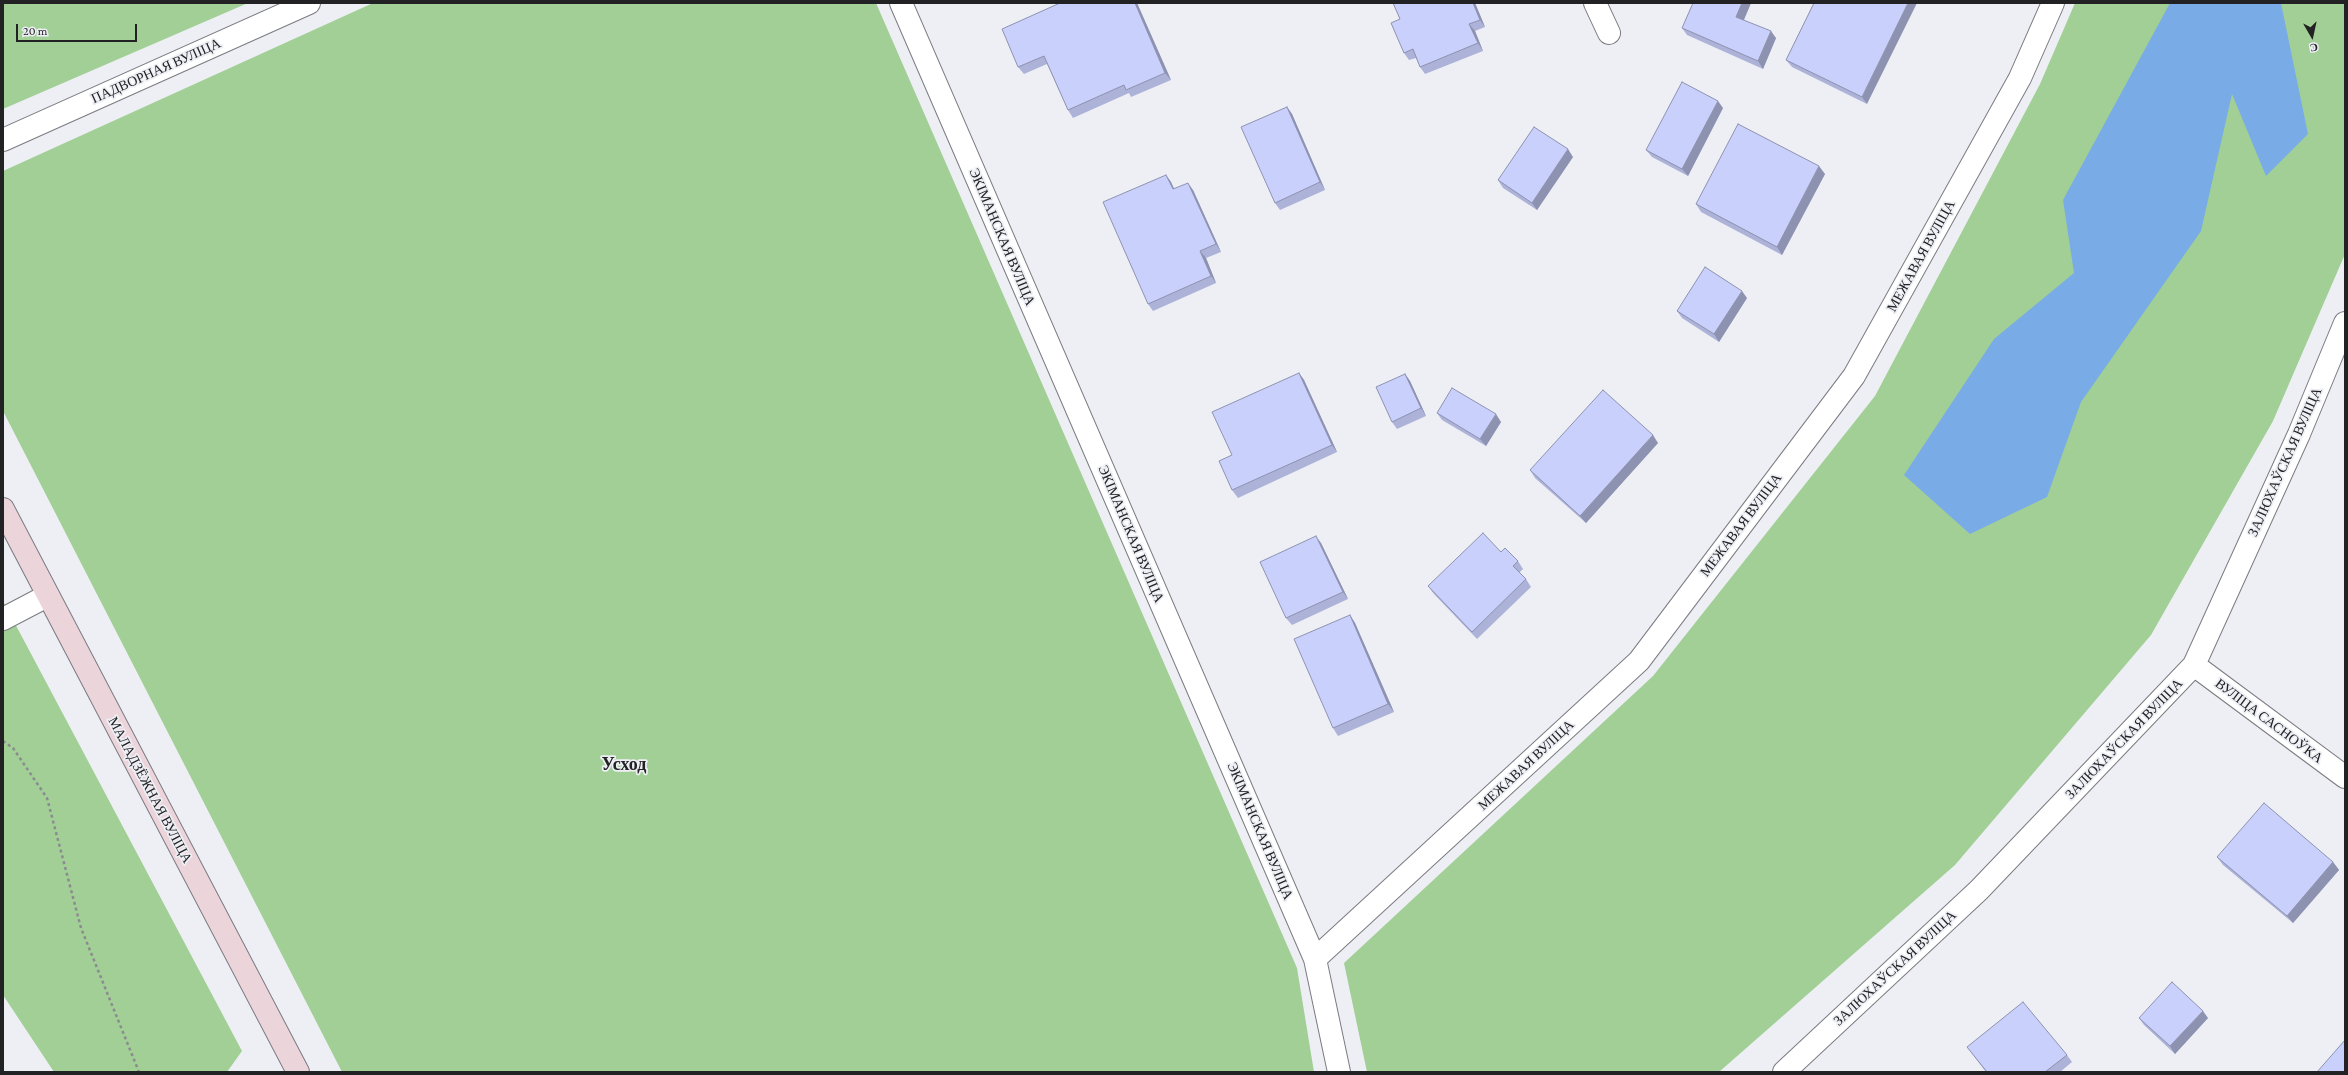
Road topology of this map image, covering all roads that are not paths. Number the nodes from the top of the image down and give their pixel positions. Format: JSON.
{"nodes":[{"id":1,"x":309,"y":3,"type":"edge"},
{"id":2,"x":901,"y":3,"type":"edge"},
{"id":3,"x":1595,"y":3,"type":"edge"},
{"id":4,"x":2053,"y":3,"type":"edge"},
{"id":5,"x":1609,"y":34,"type":"dead end"},
{"id":6,"x":3,"y":140,"type":"edge"},
{"id":7,"x":2345,"y":323,"type":"edge"},
{"id":8,"x":3,"y":509,"type":"edge"},
{"id":9,"x":47,"y":596,"type":"junction"},
{"id":10,"x":3,"y":619,"type":"edge"},
{"id":11,"x":2194,"y":665,"type":"junction"},
{"id":12,"x":2345,"y":777,"type":"edge"},
{"id":13,"x":1315,"y":959,"type":"junction"},
{"id":14,"x":298,"y":1072,"type":"edge"},
{"id":15,"x":1339,"y":1072,"type":"edge"},
{"id":16,"x":1784,"y":1072,"type":"edge"}],
"edges":[{"from":1,"to":6,"type":"street","name":"ПАДВОРНАЯ ВУЛІЦА"},
{"from":2,"to":13,"type":"street","name":"ЭКІМАНСКАЯ ВУЛІЦА"},
{"from":3,"to":5,"type":"street"},
{"from":4,"to":13,"type":"street","name":"МЕЖАВАЯ ВУЛІЦА"},
{"from":7,"to":11,"type":"street","name":"ЗАЛЮХАЎСКАЯ ВУЛІЦА"},
{"from":8,"to":9,"type":"main road","name":"МАЛАДЗЁЖНАЯ ВУЛІЦА"},
{"from":9,"to":10,"type":"street"},
{"from":9,"to":14,"type":"main road","name":"МАЛАДЗЁЖНАЯ ВУЛІЦА"},
{"from":11,"to":12,"type":"street","name":"ВУЛІЦА САСНОЎКА"},
{"from":11,"to":16,"type":"street","name":"ЗАЛЮХАЎСКАЯ ВУЛІЦА"},
{"from":13,"to":15,"type":"street","name":"ЭКІМАНСКАЯ ВУЛІЦА"}]}
